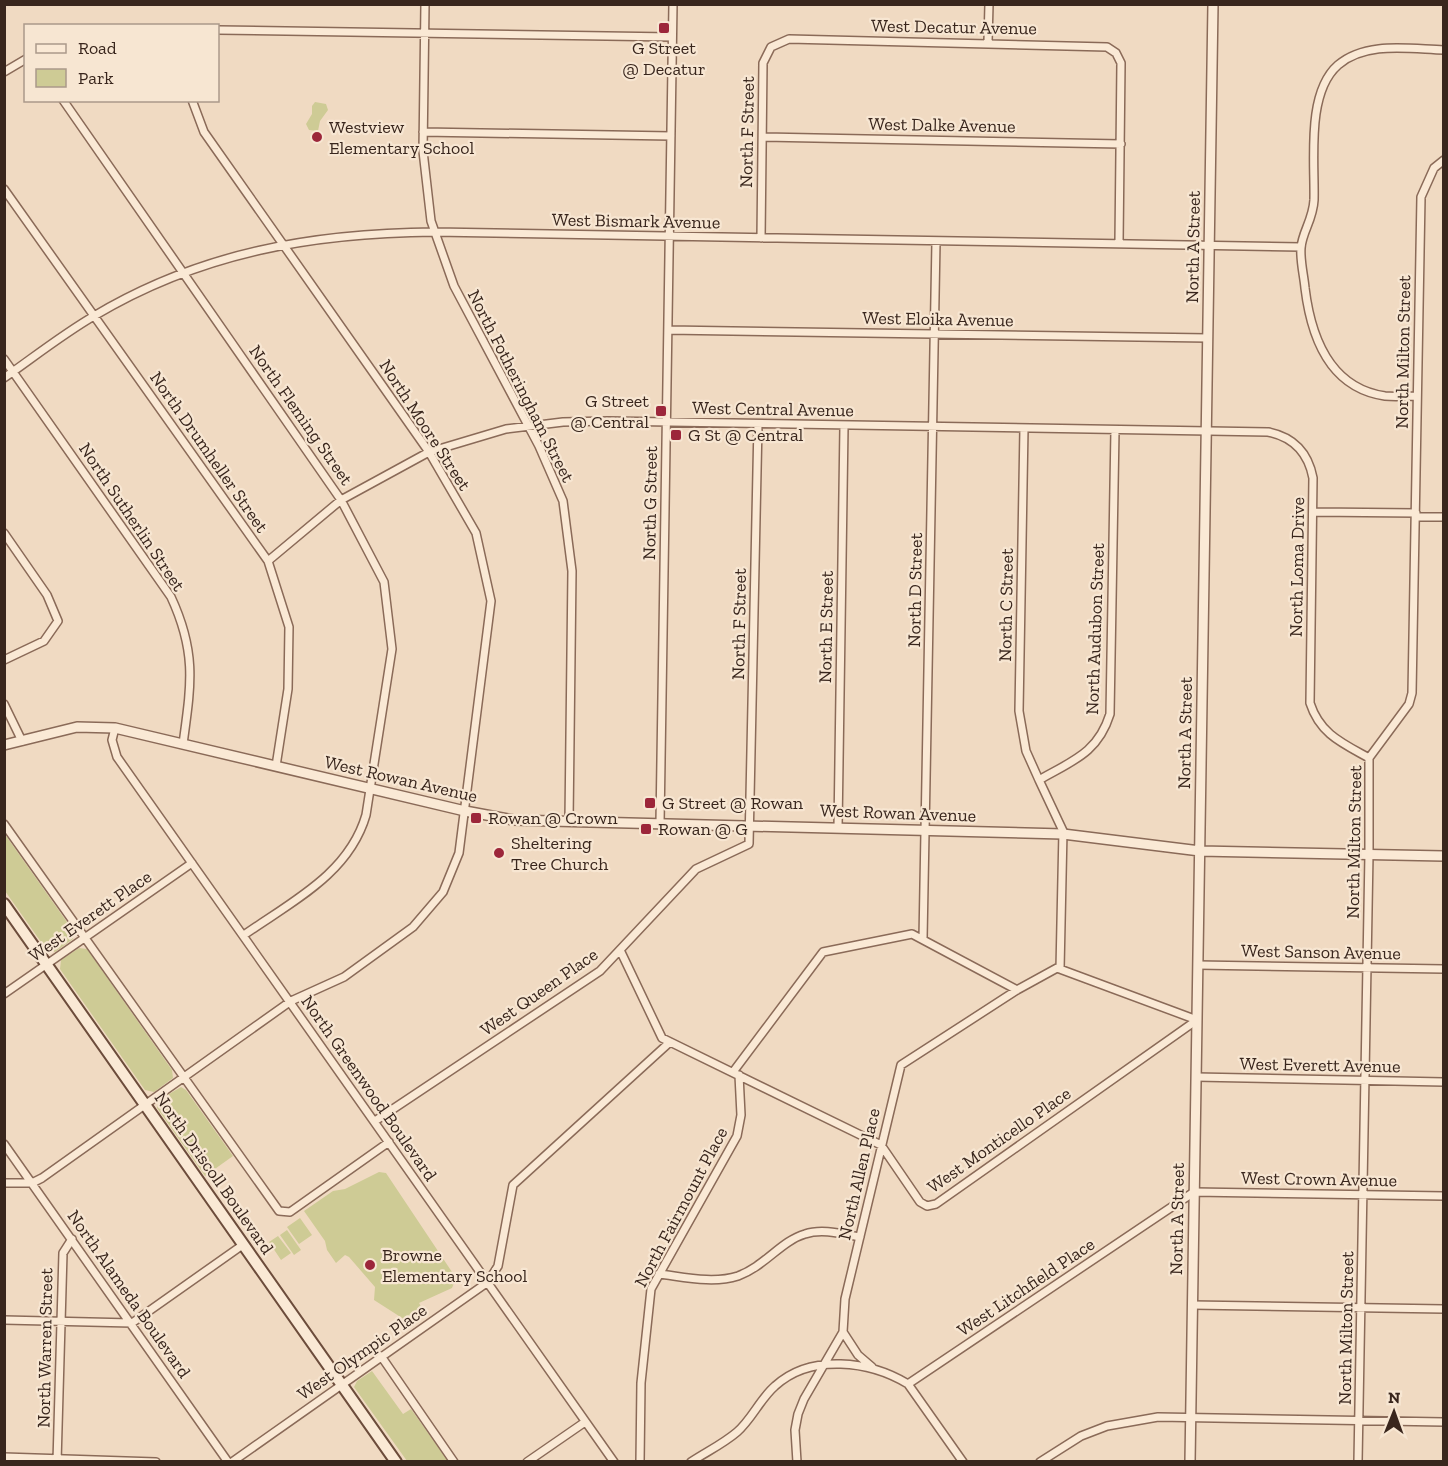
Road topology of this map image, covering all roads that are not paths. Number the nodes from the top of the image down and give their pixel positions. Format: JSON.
{"nodes":[{"id":1,"x":425,"y":4,"type":"edge"},
{"id":2,"x":673,"y":4,"type":"edge"},
{"id":3,"x":989,"y":4,"type":"edge"},
{"id":4,"x":1213,"y":4,"type":"edge"},
{"id":5,"x":219,"y":30,"type":"edge"},
{"id":6,"x":425,"y":33,"type":"junction"},
{"id":7,"x":672,"y":37,"type":"junction"},
{"id":8,"x":789,"y":39,"type":"joint"},
{"id":9,"x":988,"y":42,"type":"junction"},
{"id":10,"x":1443,"y":50,"type":"edge"},
{"id":11,"x":24,"y":60,"type":"edge"},
{"id":12,"x":4,"y":72,"type":"edge"},
{"id":13,"x":64,"y":102,"type":"edge"},
{"id":14,"x":193,"y":102,"type":"edge"},
{"id":15,"x":423,"y":132,"type":"junction"},
{"id":16,"x":671,"y":136,"type":"junction"},
{"id":17,"x":764,"y":137,"type":"junction"},
{"id":18,"x":1121,"y":144,"type":"junction"},
{"id":19,"x":1443,"y":160,"type":"edge"},
{"id":20,"x":4,"y":189,"type":"edge"},
{"id":21,"x":435,"y":232,"type":"junction"},
{"id":22,"x":670,"y":237,"type":"junction"},
{"id":23,"x":760,"y":238,"type":"junction"},
{"id":24,"x":936,"y":242,"type":"junction"},
{"id":25,"x":1119,"y":242,"type":"junction"},
{"id":26,"x":283,"y":243,"type":"junction"},
{"id":27,"x":1210,"y":245,"type":"junction"},
{"id":28,"x":1301,"y":247,"type":"junction"},
{"id":29,"x":184,"y":273,"type":"junction"},
{"id":30,"x":94,"y":316,"type":"junction"},
{"id":31,"x":668,"y":330,"type":"junction"},
{"id":32,"x":935,"y":333,"type":"junction"},
{"id":33,"x":1208,"y":338,"type":"junction"},
{"id":34,"x":4,"y":359,"type":"edge"},
{"id":35,"x":14,"y":372,"type":"junction"},
{"id":36,"x":4,"y":378,"type":"edge"},
{"id":37,"x":1417,"y":396,"type":"junction"},
{"id":38,"x":667,"y":422,"type":"junction"},
{"id":39,"x":758,"y":424,"type":"junction"},
{"id":40,"x":526,"y":426,"type":"junction"},
{"id":41,"x":844,"y":426,"type":"junction"},
{"id":42,"x":933,"y":428,"type":"junction"},
{"id":43,"x":1024,"y":428,"type":"junction"},
{"id":44,"x":1115,"y":430,"type":"junction"},
{"id":45,"x":1207,"y":431,"type":"junction"},
{"id":46,"x":429,"y":452,"type":"junction"},
{"id":47,"x":341,"y":500,"type":"junction"},
{"id":48,"x":1314,"y":512,"type":"junction"},
{"id":49,"x":1416,"y":515,"type":"junction"},
{"id":50,"x":1443,"y":518,"type":"edge"},
{"id":51,"x":4,"y":532,"type":"edge"},
{"id":52,"x":268,"y":561,"type":"junction"},
{"id":53,"x":4,"y":660,"type":"edge"},
{"id":54,"x":4,"y":704,"type":"edge"},
{"id":55,"x":115,"y":728,"type":"junction"},
{"id":56,"x":22,"y":741,"type":"junction"},
{"id":57,"x":183,"y":744,"type":"junction"},
{"id":58,"x":4,"y":745,"type":"edge"},
{"id":59,"x":1369,"y":758,"type":"junction"},
{"id":60,"x":276,"y":766,"type":"junction"},
{"id":61,"x":1039,"y":780,"type":"junction"},
{"id":62,"x":370,"y":789,"type":"junction"},
{"id":63,"x":465,"y":811,"type":"junction"},
{"id":64,"x":569,"y":821,"type":"junction"},
{"id":65,"x":660,"y":823,"type":"junction"},
{"id":66,"x":4,"y":824,"type":"edge"},
{"id":67,"x":750,"y":825,"type":"junction"},
{"id":68,"x":838,"y":828,"type":"junction"},
{"id":69,"x":925,"y":830,"type":"junction"},
{"id":70,"x":1063,"y":834,"type":"junction"},
{"id":71,"x":1200,"y":851,"type":"junction"},
{"id":72,"x":1369,"y":854,"type":"junction"},
{"id":73,"x":1443,"y":855,"type":"edge"},
{"id":74,"x":192,"y":863,"type":"junction"},
{"id":75,"x":4,"y":904,"type":"edge"},
{"id":76,"x":244,"y":935,"type":"junction"},
{"id":77,"x":85,"y":938,"type":"junction"},
{"id":78,"x":923,"y":939,"type":"junction"},
{"id":79,"x":620,"y":950,"type":"junction"},
{"id":80,"x":1198,"y":964,"type":"junction"},
{"id":81,"x":46,"y":965,"type":"junction"},
{"id":82,"x":1367,"y":968,"type":"junction"},
{"id":83,"x":1059,"y":969,"type":"junction"},
{"id":84,"x":1443,"y":969,"type":"edge"},
{"id":85,"x":1017,"y":990,"type":"junction"},
{"id":86,"x":4,"y":994,"type":"edge"},
{"id":87,"x":291,"y":1001,"type":"junction"},
{"id":88,"x":1197,"y":1020,"type":"junction"},
{"id":89,"x":670,"y":1042,"type":"junction"},
{"id":90,"x":736,"y":1073,"type":"junction"},
{"id":91,"x":184,"y":1077,"type":"junction"},
{"id":92,"x":1196,"y":1077,"type":"junction"},
{"id":93,"x":1365,"y":1080,"type":"junction"},
{"id":94,"x":1443,"y":1082,"type":"edge"},
{"id":95,"x":145,"y":1105,"type":"junction"},
{"id":96,"x":375,"y":1121,"type":"junction"},
{"id":97,"x":389,"y":1142,"type":"junction"},
{"id":98,"x":4,"y":1144,"type":"edge"},
{"id":99,"x":881,"y":1145,"type":"junction"},
{"id":100,"x":4,"y":1183,"type":"edge"},
{"id":101,"x":32,"y":1183,"type":"junction"},
{"id":102,"x":1194,"y":1192,"type":"junction"},
{"id":103,"x":1362,"y":1195,"type":"junction"},
{"id":104,"x":1443,"y":1196,"type":"edge"},
{"id":105,"x":860,"y":1237,"type":"junction"},
{"id":106,"x":72,"y":1239,"type":"junction"},
{"id":107,"x":244,"y":1244,"type":"junction"},
{"id":108,"x":659,"y":1274,"type":"junction"},
{"id":109,"x":488,"y":1282,"type":"junction"},
{"id":110,"x":1192,"y":1305,"type":"junction"},
{"id":111,"x":1361,"y":1307,"type":"junction"},
{"id":112,"x":1443,"y":1309,"type":"edge"},
{"id":113,"x":4,"y":1320,"type":"edge"},
{"id":114,"x":61,"y":1321,"type":"junction"},
{"id":115,"x":132,"y":1323,"type":"junction"},
{"id":116,"x":843,"y":1332,"type":"junction"},
{"id":117,"x":381,"y":1356,"type":"junction"},
{"id":118,"x":823,"y":1366,"type":"junction"},
{"id":119,"x":873,"y":1367,"type":"junction"},
{"id":120,"x":342,"y":1383,"type":"junction"},
{"id":121,"x":908,"y":1384,"type":"junction"},
{"id":122,"x":1190,"y":1417,"type":"junction"},
{"id":123,"x":1359,"y":1420,"type":"junction"},
{"id":124,"x":585,"y":1422,"type":"junction"},
{"id":125,"x":1443,"y":1422,"type":"edge"},
{"id":126,"x":4,"y":1457,"type":"edge"},
{"id":127,"x":57,"y":1460,"type":"edge"},
{"id":128,"x":156,"y":1461,"type":"edge"},
{"id":129,"x":230,"y":1461,"type":"edge"},
{"id":130,"x":396,"y":1461,"type":"edge"},
{"id":131,"x":454,"y":1461,"type":"edge"},
{"id":132,"x":527,"y":1461,"type":"edge"},
{"id":133,"x":614,"y":1461,"type":"edge"},
{"id":134,"x":640,"y":1461,"type":"edge"},
{"id":135,"x":691,"y":1461,"type":"edge"},
{"id":136,"x":797,"y":1461,"type":"edge"},
{"id":137,"x":963,"y":1461,"type":"edge"},
{"id":138,"x":1040,"y":1461,"type":"edge"},
{"id":139,"x":1190,"y":1461,"type":"edge"},
{"id":140,"x":1358,"y":1461,"type":"edge"}],
"edges":[{"from":1,"to":6,"type":"street","name":"North Fotheringham Street"},
{"from":2,"to":7,"type":"street","name":"North G Street"},
{"from":3,"to":9,"type":"street"},
{"from":4,"to":27,"type":"street","name":"North A Street"},
{"from":5,"to":6,"type":"street"},
{"from":6,"to":7,"type":"street"},
{"from":6,"to":15,"type":"street","name":"North Fotheringham Street"},
{"from":7,"to":16,"type":"street","name":"North G Street"},
{"from":8,"to":9,"type":"street","name":"West Decatur Avenue"},
{"from":8,"to":17,"type":"street","name":"North F Street"},
{"from":9,"to":18,"type":"street","name":"West Decatur Avenue"},
{"from":10,"to":28,"type":"street"},
{"from":11,"to":12,"type":"street"},
{"from":13,"to":29,"type":"street","name":"North Fleming Street"},
{"from":14,"to":26,"type":"street","name":"North Moore Street"},
{"from":15,"to":16,"type":"street"},
{"from":15,"to":21,"type":"street","name":"North Fotheringham Street"},
{"from":16,"to":22,"type":"street","name":"North G Street"},
{"from":17,"to":18,"type":"street","name":"West Dalke Avenue"},
{"from":17,"to":23,"type":"street","name":"North F Street"},
{"from":18,"to":25,"type":"street"},
{"from":19,"to":37,"type":"street","name":"North Milton Street"},
{"from":20,"to":30,"type":"street","name":"North Drumheller Street"},
{"from":21,"to":22,"type":"street","name":"West Bismark Avenue"},
{"from":21,"to":26,"type":"street","name":"West Bismark Avenue"},
{"from":21,"to":40,"type":"street","name":"North Fotheringham Street"},
{"from":22,"to":23,"type":"street","name":"West Bismark Avenue"},
{"from":22,"to":31,"type":"street","name":"North G Street"},
{"from":23,"to":24,"type":"street","name":"West Bismark Avenue"},
{"from":24,"to":25,"type":"street","name":"West Bismark Avenue"},
{"from":24,"to":32,"type":"street","name":"North D Street"},
{"from":25,"to":27,"type":"street","name":"West Bismark Avenue"},
{"from":26,"to":29,"type":"street","name":"West Bismark Avenue"},
{"from":26,"to":46,"type":"street","name":"North Moore Street"},
{"from":27,"to":28,"type":"street","name":"West Bismark Avenue"},
{"from":27,"to":33,"type":"street","name":"North A Street"},
{"from":28,"to":37,"type":"street"},
{"from":29,"to":30,"type":"street","name":"West Bismark Avenue"},
{"from":29,"to":47,"type":"street","name":"North Fleming Street"},
{"from":30,"to":35,"type":"street","name":"West Bismark Avenue"},
{"from":30,"to":52,"type":"street","name":"North Drumheller Street"},
{"from":31,"to":32,"type":"street","name":"West Eloika Avenue"},
{"from":31,"to":38,"type":"street","name":"North G Street"},
{"from":32,"to":33,"type":"street","name":"West Eloika Avenue"},
{"from":32,"to":42,"type":"street","name":"North D Street"},
{"from":33,"to":45,"type":"street","name":"North A Street"},
{"from":34,"to":35,"type":"street","name":"North Sutherlin Street"},
{"from":35,"to":36,"type":"street","name":"West Bismark Avenue"},
{"from":35,"to":57,"type":"street","name":"North Sutherlin Street"},
{"from":37,"to":49,"type":"street","name":"North Milton Street"},
{"from":38,"to":39,"type":"street","name":"West Central Avenue"},
{"from":38,"to":40,"type":"street","name":"West Central Avenue"},
{"from":38,"to":65,"type":"street","name":"North G Street"},
{"from":39,"to":41,"type":"street","name":"West Central Avenue"},
{"from":39,"to":67,"type":"street","name":"North F Street"},
{"from":40,"to":46,"type":"street","name":"West Central Avenue"},
{"from":40,"to":64,"type":"street","name":"North Fotheringham Street"},
{"from":41,"to":42,"type":"street","name":"West Central Avenue"},
{"from":41,"to":68,"type":"street","name":"North E Street"},
{"from":42,"to":43,"type":"street","name":"West Central Avenue"},
{"from":42,"to":69,"type":"street","name":"North D Street"},
{"from":43,"to":44,"type":"street","name":"West Central Avenue"},
{"from":43,"to":61,"type":"street","name":"North C Street"},
{"from":44,"to":45,"type":"street","name":"West Central Avenue"},
{"from":44,"to":61,"type":"street","name":"North Audubon Street"},
{"from":45,"to":48,"type":"street","name":"North Loma Drive"},
{"from":45,"to":71,"type":"street","name":"North A Street"},
{"from":46,"to":47,"type":"street","name":"West Central Avenue"},
{"from":46,"to":63,"type":"street","name":"North Moore Street"},
{"from":47,"to":52,"type":"street","name":"West Central Avenue"},
{"from":47,"to":62,"type":"street","name":"North Fleming Street"},
{"from":48,"to":49,"type":"street"},
{"from":48,"to":59,"type":"street","name":"North Loma Drive"},
{"from":49,"to":50,"type":"street"},
{"from":49,"to":59,"type":"street","name":"North Milton Street"},
{"from":51,"to":53,"type":"street"},
{"from":52,"to":60,"type":"street","name":"North Drumheller Street"},
{"from":54,"to":56,"type":"street"},
{"from":55,"to":56,"type":"street","name":"West Rowan Avenue"},
{"from":55,"to":57,"type":"street","name":"West Rowan Avenue"},
{"from":55,"to":74,"type":"street","name":"North Greenwood Boulevard"},
{"from":56,"to":58,"type":"street","name":"West Rowan Avenue"},
{"from":57,"to":60,"type":"street","name":"West Rowan Avenue"},
{"from":59,"to":72,"type":"street","name":"North Milton Street"},
{"from":60,"to":62,"type":"street","name":"West Rowan Avenue"},
{"from":61,"to":70,"type":"street"},
{"from":62,"to":63,"type":"street","name":"West Rowan Avenue"},
{"from":62,"to":76,"type":"street","name":"North Fleming Street"},
{"from":63,"to":64,"type":"street","name":"West Rowan Avenue"},
{"from":63,"to":87,"type":"street","name":"North Moore Street"},
{"from":64,"to":65,"type":"street","name":"West Rowan Avenue"},
{"from":65,"to":67,"type":"street","name":"West Rowan Avenue"},
{"from":66,"to":77,"type":"street","name":"North Driscoll Boulevard"},
{"from":67,"to":68,"type":"street","name":"West Rowan Avenue"},
{"from":67,"to":79,"type":"street","name":"West Queen Place"},
{"from":68,"to":69,"type":"street","name":"West Rowan Avenue"},
{"from":69,"to":70,"type":"street","name":"West Rowan Avenue"},
{"from":69,"to":78,"type":"street","name":"North D Street"},
{"from":70,"to":71,"type":"street","name":"West Rowan Avenue"},
{"from":70,"to":83,"type":"street"},
{"from":71,"to":72,"type":"street","name":"West Rowan Avenue"},
{"from":71,"to":80,"type":"street","name":"North A Street"},
{"from":72,"to":73,"type":"street","name":"West Rowan Avenue"},
{"from":72,"to":82,"type":"street","name":"North Milton Street"},
{"from":74,"to":76,"type":"street","name":"North Greenwood Boulevard"},
{"from":74,"to":77,"type":"street","name":"West Everett Place"},
{"from":75,"to":81,"type":"main road","name":"North Driscoll Boulevard"},
{"from":76,"to":87,"type":"street","name":"North Greenwood Boulevard"},
{"from":77,"to":81,"type":"street","name":"West Everett Place"},
{"from":77,"to":91,"type":"street","name":"North Driscoll Boulevard"},
{"from":78,"to":85,"type":"street"},
{"from":78,"to":90,"type":"street"},
{"from":79,"to":89,"type":"street"},
{"from":79,"to":96,"type":"street","name":"West Queen Place"},
{"from":80,"to":82,"type":"street","name":"West Sanson Avenue"},
{"from":80,"to":88,"type":"street","name":"North A Street"},
{"from":81,"to":86,"type":"street","name":"West Everett Place"},
{"from":81,"to":95,"type":"main road","name":"North Driscoll Boulevard"},
{"from":82,"to":84,"type":"street","name":"West Sanson Avenue"},
{"from":82,"to":93,"type":"street","name":"North Milton Street"},
{"from":83,"to":85,"type":"street","name":"North Allen Place"},
{"from":83,"to":88,"type":"street"},
{"from":85,"to":99,"type":"street","name":"North Allen Place"},
{"from":87,"to":91,"type":"street","name":"North Moore Street"},
{"from":87,"to":96,"type":"street","name":"North Greenwood Boulevard"},
{"from":88,"to":92,"type":"street","name":"North A Street"},
{"from":88,"to":99,"type":"street","name":"West Monticello Place"},
{"from":89,"to":90,"type":"street","name":"West Monticello Place"},
{"from":89,"to":109,"type":"street"},
{"from":90,"to":99,"type":"street","name":"West Monticello Place"},
{"from":90,"to":108,"type":"street","name":"North Fairmount Place"},
{"from":91,"to":95,"type":"street","name":"North Moore Street"},
{"from":91,"to":97,"type":"street","name":"North Driscoll Boulevard"},
{"from":92,"to":93,"type":"street","name":"West Everett Avenue"},
{"from":92,"to":102,"type":"street","name":"North A Street"},
{"from":93,"to":94,"type":"street","name":"West Everett Avenue"},
{"from":93,"to":103,"type":"street","name":"North Milton Street"},
{"from":95,"to":101,"type":"street","name":"North Moore Street"},
{"from":95,"to":107,"type":"main road","name":"North Driscoll Boulevard"},
{"from":96,"to":97,"type":"street","name":"North Greenwood Boulevard"},
{"from":97,"to":109,"type":"street","name":"North Greenwood Boulevard"},
{"from":98,"to":101,"type":"street","name":"North Alameda Boulevard"},
{"from":99,"to":105,"type":"street","name":"North Allen Place"},
{"from":100,"to":101,"type":"street"},
{"from":101,"to":106,"type":"street","name":"North Alameda Boulevard"},
{"from":102,"to":103,"type":"street","name":"West Crown Avenue"},
{"from":102,"to":110,"type":"street","name":"North A Street"},
{"from":102,"to":121,"type":"street","name":"West Litchfield Place"},
{"from":103,"to":104,"type":"street","name":"West Crown Avenue"},
{"from":103,"to":111,"type":"street","name":"North Milton Street"},
{"from":105,"to":108,"type":"street"},
{"from":105,"to":116,"type":"street","name":"North Allen Place"},
{"from":106,"to":114,"type":"street","name":"North Warren Street"},
{"from":106,"to":115,"type":"street","name":"North Alameda Boulevard"},
{"from":107,"to":115,"type":"street"},
{"from":107,"to":120,"type":"main road","name":"North Driscoll Boulevard"},
{"from":108,"to":134,"type":"street","name":"North Fairmount Place"},
{"from":109,"to":117,"type":"street","name":"West Olympic Place"},
{"from":109,"to":124,"type":"street","name":"North Greenwood Boulevard"},
{"from":110,"to":111,"type":"street"},
{"from":110,"to":122,"type":"street","name":"North A Street"},
{"from":111,"to":112,"type":"street"},
{"from":111,"to":123,"type":"street","name":"North Milton Street"},
{"from":113,"to":114,"type":"street"},
{"from":114,"to":115,"type":"street"},
{"from":114,"to":127,"type":"street","name":"North Warren Street"},
{"from":115,"to":129,"type":"street","name":"North Alameda Boulevard"},
{"from":116,"to":118,"type":"street","name":"North Allen Place"},
{"from":116,"to":119,"type":"street"},
{"from":117,"to":120,"type":"street","name":"West Olympic Place"},
{"from":117,"to":131,"type":"street"},
{"from":118,"to":119,"type":"street"},
{"from":118,"to":135,"type":"street"},
{"from":118,"to":136,"type":"street","name":"North Allen Place"},
{"from":119,"to":121,"type":"street"},
{"from":120,"to":129,"type":"street","name":"West Olympic Place"},
{"from":120,"to":130,"type":"main road","name":"North Driscoll Boulevard"},
{"from":121,"to":137,"type":"street"},
{"from":122,"to":123,"type":"street"},
{"from":122,"to":138,"type":"street"},
{"from":122,"to":139,"type":"street","name":"North A Street"},
{"from":123,"to":125,"type":"street"},
{"from":123,"to":140,"type":"street","name":"North Milton Street"},
{"from":124,"to":132,"type":"street"},
{"from":124,"to":133,"type":"street","name":"North Greenwood Boulevard"},
{"from":126,"to":127,"type":"street"},
{"from":127,"to":128,"type":"street"}]}
